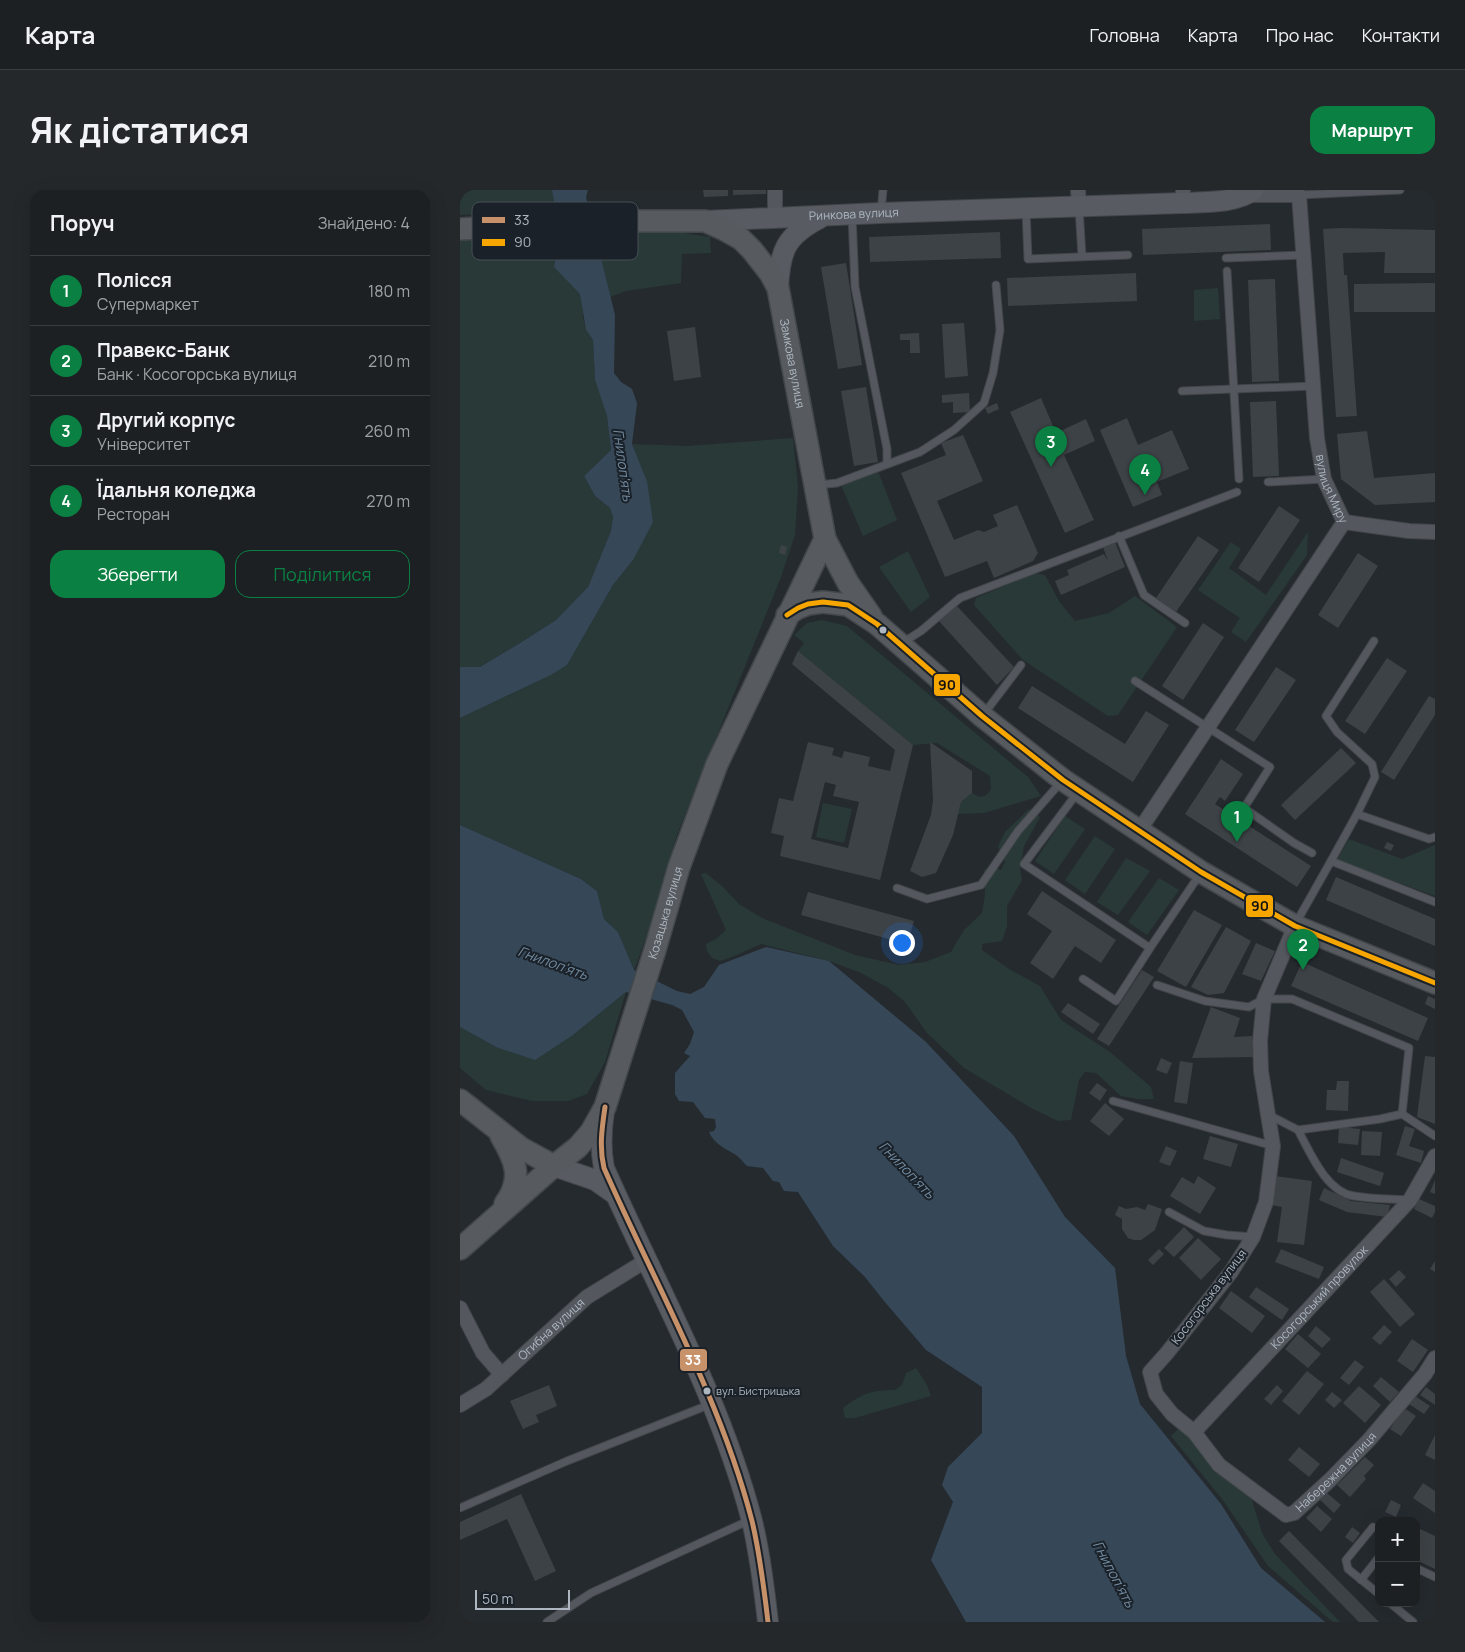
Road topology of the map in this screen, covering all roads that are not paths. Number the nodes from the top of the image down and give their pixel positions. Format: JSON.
{"nodes":[{"id":1,"x":775,"y":190,"type":"edge"},
{"id":2,"x":883,"y":190,"type":"edge"},
{"id":3,"x":1400,"y":190,"type":"edge"},
{"id":4,"x":1240,"y":194,"type":"edge"},
{"id":5,"x":1299,"y":195,"type":"junction"},
{"id":6,"x":1183,"y":196,"type":"edge"},
{"id":7,"x":1078,"y":198,"type":"edge"},
{"id":8,"x":1026,"y":207,"type":"junction"},
{"id":9,"x":880,"y":213,"type":"junction"},
{"id":10,"x":852,"y":214,"type":"junction"},
{"id":11,"x":824,"y":216,"type":"junction"},
{"id":12,"x":775,"y":218,"type":"junction"},
{"id":13,"x":638,"y":221,"type":"edge"},
{"id":14,"x":705,"y":222,"type":"junction"},
{"id":15,"x":1128,"y":255,"type":"dead end"},
{"id":16,"x":1082,"y":256,"type":"junction"},
{"id":17,"x":1304,"y":256,"type":"junction"},
{"id":18,"x":1226,"y":258,"type":"dead end"},
{"id":19,"x":1227,"y":271,"type":"dead end"},
{"id":20,"x":996,"y":285,"type":"dead end"},
{"id":21,"x":778,"y":288,"type":"junction"},
{"id":22,"x":1313,"y":386,"type":"junction"},
{"id":23,"x":1233,"y":389,"type":"junction"},
{"id":24,"x":1182,"y":391,"type":"dead end"},
{"id":25,"x":886,"y":464,"type":"junction"},
{"id":26,"x":1239,"y":479,"type":"dead end"},
{"id":27,"x":1324,"y":479,"type":"junction"},
{"id":28,"x":1268,"y":482,"type":"dead end"},
{"id":29,"x":815,"y":485,"type":"junction"},
{"id":30,"x":1237,"y":492,"type":"dead end"},
{"id":31,"x":1344,"y":522,"type":"junction"},
{"id":32,"x":1435,"y":532,"type":"edge"},
{"id":33,"x":1119,"y":536,"type":"junction"},
{"id":34,"x":825,"y":539,"type":"junction"},
{"id":35,"x":787,"y":616,"type":"junction"},
{"id":36,"x":1185,"y":623,"type":"dead end"},
{"id":37,"x":877,"y":624,"type":"junction"},
{"id":38,"x":1374,"y":641,"type":"dead end"},
{"id":39,"x":900,"y":644,"type":"junction"},
{"id":40,"x":1021,"y":665,"type":"dead end"},
{"id":41,"x":1136,"y":681,"type":"dead end"},
{"id":42,"x":982,"y":716,"type":"junction"},
{"id":43,"x":1208,"y":727,"type":"junction"},
{"id":44,"x":1071,"y":786,"type":"junction"},
{"id":45,"x":1357,"y":814,"type":"junction"},
{"id":46,"x":1139,"y":831,"type":"junction"},
{"id":47,"x":1435,"y":837,"type":"edge"},
{"id":48,"x":1312,"y":853,"type":"dead end"},
{"id":49,"x":1332,"y":862,"type":"junction"},
{"id":50,"x":1201,"y":872,"type":"junction"},
{"id":51,"x":897,"y":888,"type":"dead end"},
{"id":52,"x":1435,"y":902,"type":"edge"},
{"id":53,"x":1295,"y":926,"type":"junction"},
{"id":54,"x":1150,"y":948,"type":"junction"},
{"id":55,"x":1083,"y":978,"type":"dead end"},
{"id":56,"x":1435,"y":983,"type":"edge"},
{"id":57,"x":1157,"y":985,"type":"dead end"},
{"id":58,"x":1264,"y":999,"type":"junction"},
{"id":59,"x":460,"y":1100,"type":"edge"},
{"id":60,"x":1113,"y":1101,"type":"dead end"},
{"id":61,"x":605,"y":1107,"type":"junction"},
{"id":62,"x":1402,"y":1114,"type":"junction"},
{"id":63,"x":1269,"y":1115,"type":"junction"},
{"id":64,"x":1298,"y":1130,"type":"junction"},
{"id":65,"x":498,"y":1132,"type":"junction"},
{"id":66,"x":1435,"y":1136,"type":"edge"},
{"id":67,"x":1273,"y":1146,"type":"junction"},
{"id":68,"x":1435,"y":1156,"type":"edge"},
{"id":69,"x":554,"y":1166,"type":"junction"},
{"id":70,"x":615,"y":1194,"type":"junction"},
{"id":71,"x":1410,"y":1200,"type":"junction"},
{"id":72,"x":1169,"y":1212,"type":"dead end"},
{"id":73,"x":496,"y":1217,"type":"junction"},
{"id":74,"x":1253,"y":1237,"type":"junction"},
{"id":75,"x":460,"y":1249,"type":"edge"},
{"id":76,"x":648,"y":1260,"type":"junction"},
{"id":77,"x":460,"y":1308,"type":"edge"},
{"id":78,"x":1435,"y":1358,"type":"edge"},
{"id":79,"x":502,"y":1375,"type":"junction"},
{"id":80,"x":711,"y":1404,"type":"junction"},
{"id":81,"x":460,"y":1405,"type":"edge"},
{"id":82,"x":1194,"y":1432,"type":"junction"},
{"id":83,"x":1219,"y":1465,"type":"joint"},
{"id":84,"x":460,"y":1508,"type":"edge"},
{"id":85,"x":751,"y":1520,"type":"junction"},
{"id":86,"x":1373,"y":1527,"type":"dead end"},
{"id":87,"x":1375,"y":1562,"type":"edge"},
{"id":88,"x":1420,"y":1570,"type":"edge"},
{"id":89,"x":1435,"y":1577,"type":"edge"},
{"id":90,"x":1361,"y":1580,"type":"junction"},
{"id":91,"x":1375,"y":1591,"type":"edge"},
{"id":92,"x":1395,"y":1607,"type":"edge"},
{"id":93,"x":547,"y":1622,"type":"edge"},
{"id":94,"x":768,"y":1622,"type":"edge"},
{"id":95,"x":1413,"y":1622,"type":"edge"}],
"edges":[{"from":1,"to":12,"type":"street"},
{"from":2,"to":9,"type":"lane"},
{"from":3,"to":5,"type":"lane"},
{"from":4,"to":5,"type":"street"},
{"from":4,"to":6,"type":"main road","name":"Ринкова вулиця"},
{"from":5,"to":17,"type":"street","name":"вулиця Миру"},
{"from":6,"to":7,"type":"main road","name":"Ринкова вулиця"},
{"from":7,"to":8,"type":"main road","name":"Ринкова вулиця"},
{"from":7,"to":16,"type":"lane"},
{"from":8,"to":9,"type":"main road","name":"Ринкова вулиця"},
{"from":8,"to":16,"type":"lane"},
{"from":9,"to":10,"type":"main road","name":"Ринкова вулиця"},
{"from":10,"to":11,"type":"main road","name":"Ринкова вулиця"},
{"from":10,"to":25,"type":"lane"},
{"from":11,"to":12,"type":"main road","name":"Ринкова вулиця"},
{"from":11,"to":21,"type":"main road"},
{"from":12,"to":14,"type":"main road","name":"Ринкова вулиця"},
{"from":13,"to":14,"type":"main road","name":"Ринкова вулиця"},
{"from":14,"to":21,"type":"main road","name":"Замкова вулиця"},
{"from":15,"to":16,"type":"lane"},
{"from":17,"to":18,"type":"lane"},
{"from":17,"to":22,"type":"street","name":"вулиця Миру"},
{"from":19,"to":23,"type":"lane"},
{"from":20,"to":25,"type":"lane"},
{"from":21,"to":29,"type":"main road","name":"Замкова вулиця"},
{"from":22,"to":23,"type":"lane"},
{"from":22,"to":27,"type":"street","name":"вулиця Миру"},
{"from":23,"to":24,"type":"lane"},
{"from":23,"to":26,"type":"lane"},
{"from":25,"to":29,"type":"lane"},
{"from":27,"to":28,"type":"lane"},
{"from":27,"to":31,"type":"street","name":"вулиця Миру"},
{"from":29,"to":34,"type":"main road","name":"Замкова вулиця"},
{"from":30,"to":33,"type":"lane"},
{"from":31,"to":32,"type":"street"},
{"from":31,"to":43,"type":"street","name":"вулиця Миру"},
{"from":33,"to":36,"type":"lane"},
{"from":33,"to":39,"type":"lane"},
{"from":34,"to":35,"type":"main road","name":"Козацька вулиця"},
{"from":34,"to":37,"type":"main road","name":"Замкова вулиця"},
{"from":35,"to":37,"type":"main road"},
{"from":35,"to":61,"type":"main road","name":"Козацька вулиця"},
{"from":37,"to":39,"type":"main road"},
{"from":38,"to":45,"type":"lane"},
{"from":39,"to":42,"type":"main road"},
{"from":40,"to":42,"type":"lane"},
{"from":41,"to":43,"type":"lane"},
{"from":42,"to":44,"type":"main road"},
{"from":43,"to":46,"type":"street","name":"вулиця Миру"},
{"from":43,"to":48,"type":"lane"},
{"from":44,"to":46,"type":"main road"},
{"from":44,"to":51,"type":"lane"},
{"from":44,"to":54,"type":"lane"},
{"from":45,"to":47,"type":"lane"},
{"from":45,"to":49,"type":"lane"},
{"from":46,"to":50,"type":"main road"},
{"from":49,"to":52,"type":"lane"},
{"from":49,"to":53,"type":"lane"},
{"from":50,"to":53,"type":"main road"},
{"from":50,"to":54,"type":"lane"},
{"from":53,"to":56,"type":"main road"},
{"from":53,"to":58,"type":"street","name":"Косогорська вулиця"},
{"from":54,"to":55,"type":"lane"},
{"from":57,"to":58,"type":"lane"},
{"from":58,"to":62,"type":"lane"},
{"from":58,"to":63,"type":"street","name":"Косогорська вулиця"},
{"from":59,"to":65,"type":"main road"},
{"from":60,"to":67,"type":"lane"},
{"from":61,"to":69,"type":"main road","name":"Козацька вулиця"},
{"from":61,"to":70,"type":"main road"},
{"from":62,"to":64,"type":"lane"},
{"from":62,"to":66,"type":"lane"},
{"from":63,"to":64,"type":"lane"},
{"from":63,"to":67,"type":"street","name":"Косогорська вулиця"},
{"from":64,"to":71,"type":"lane"},
{"from":65,"to":69,"type":"main road"},
{"from":65,"to":73,"type":"main road"},
{"from":67,"to":74,"type":"street","name":"Косогорська вулиця"},
{"from":68,"to":71,"type":"street","name":"Косогорський провулок"},
{"from":69,"to":70,"type":"main road"},
{"from":69,"to":73,"type":"main road","name":"Козацька вулиця"},
{"from":70,"to":76,"type":"main road"},
{"from":71,"to":82,"type":"street","name":"Косогорський провулок"},
{"from":72,"to":74,"type":"lane"},
{"from":73,"to":75,"type":"main road","name":"Козацька вулиця"},
{"from":74,"to":82,"type":"street","name":"Косогорська вулиця"},
{"from":76,"to":79,"type":"street","name":"Огибна вулиця"},
{"from":76,"to":80,"type":"main road"},
{"from":77,"to":79,"type":"street"},
{"from":78,"to":83,"type":"street","name":"Набережна вулиця"},
{"from":79,"to":81,"type":"street","name":"Огибна вулиця"},
{"from":80,"to":84,"type":"lane"},
{"from":80,"to":85,"type":"main road"},
{"from":82,"to":83,"type":"street","name":"Косогорська вулиця"},
{"from":85,"to":93,"type":"lane"},
{"from":85,"to":94,"type":"main road"},
{"from":86,"to":90,"type":"lane"},
{"from":87,"to":90,"type":"lane"},
{"from":88,"to":89,"type":"lane"},
{"from":90,"to":91,"type":"lane"},
{"from":92,"to":95,"type":"lane"}]}
